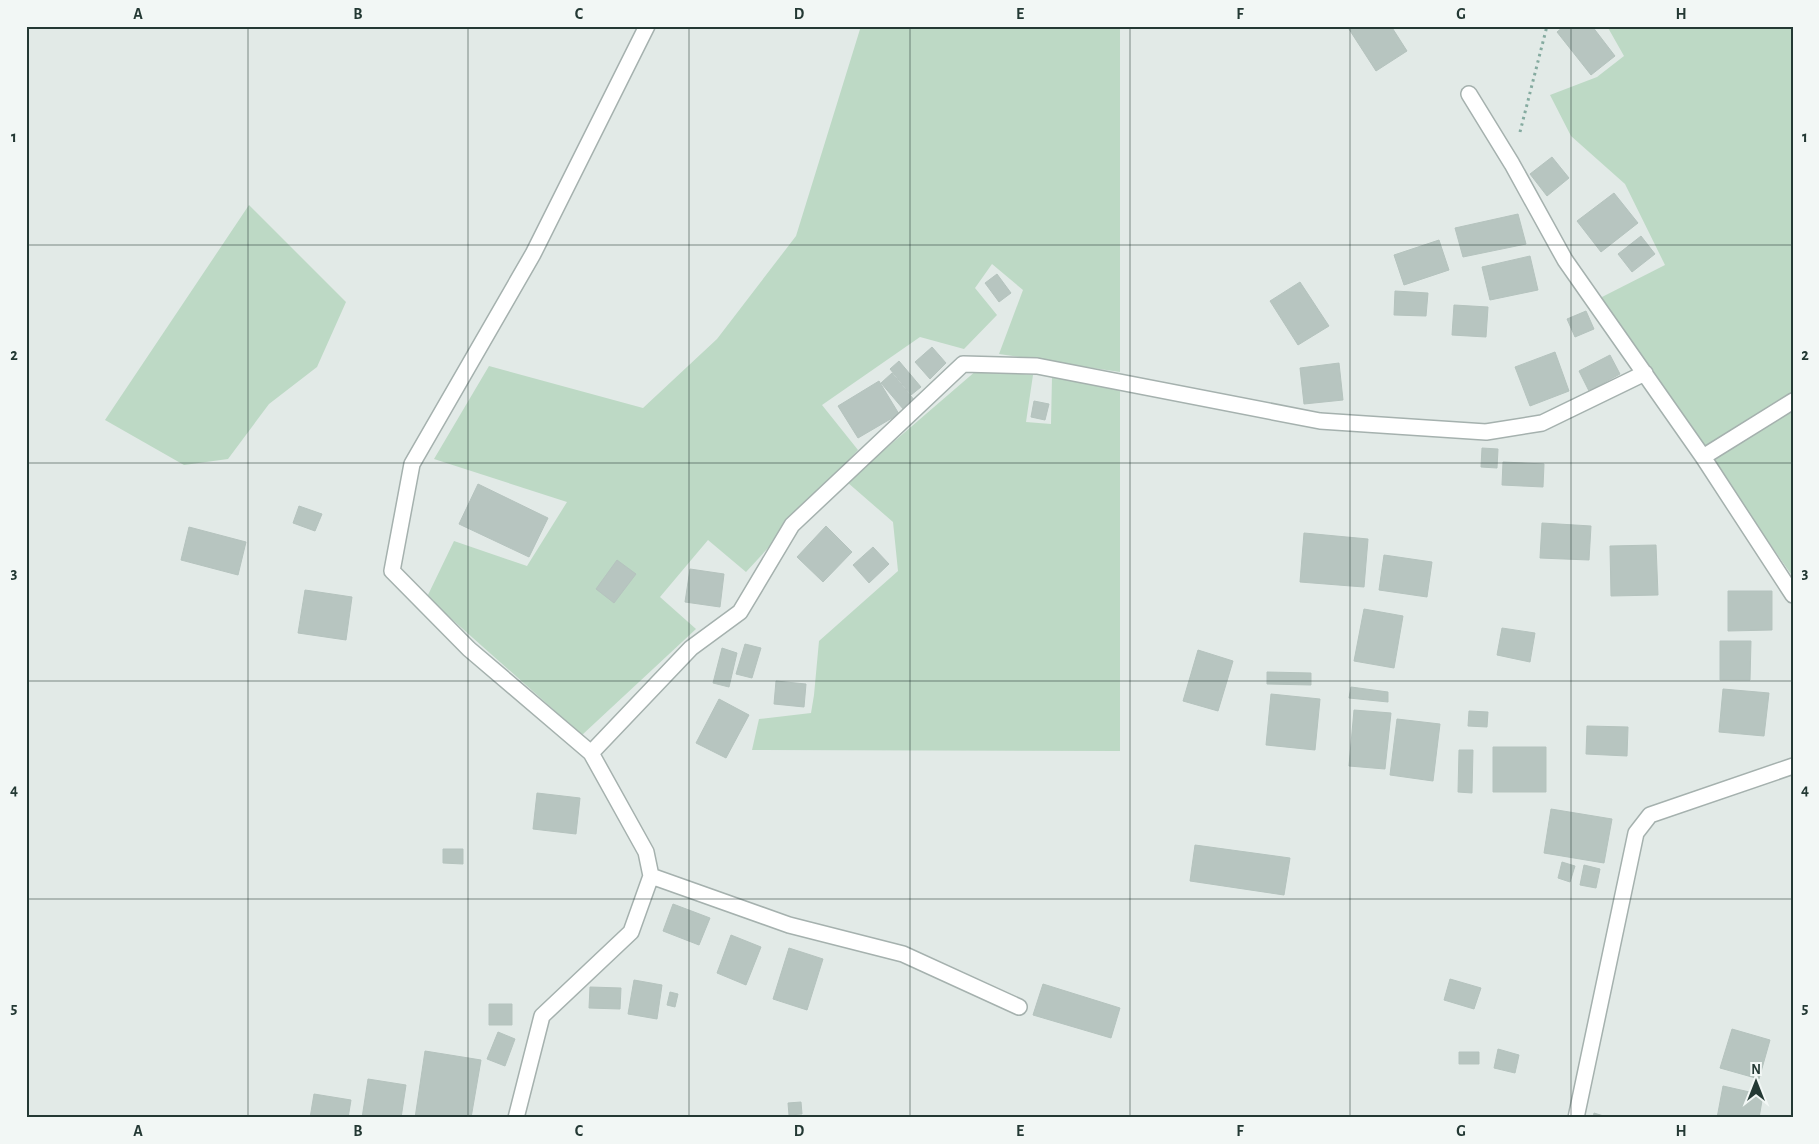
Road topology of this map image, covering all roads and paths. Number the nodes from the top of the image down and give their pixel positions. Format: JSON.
{"nodes":[{"id":1,"x":647,"y":26,"type":"edge"},
{"id":2,"x":1546,"y":26,"type":"edge"},
{"id":3,"x":1469,"y":94,"type":"dead end"},
{"id":4,"x":1512,"y":164,"type":"junction"},
{"id":5,"x":1645,"y":373,"type":"junction"},
{"id":6,"x":1793,"y":401,"type":"edge"},
{"id":7,"x":1703,"y":457,"type":"junction"},
{"id":8,"x":1793,"y":595,"type":"edge"},
{"id":9,"x":591,"y":753,"type":"junction"},
{"id":10,"x":1793,"y":766,"type":"edge"},
{"id":11,"x":651,"y":876,"type":"junction"},
{"id":12,"x":1019,"y":1007,"type":"dead end"},
{"id":13,"x":516,"y":1118,"type":"edge"},
{"id":14,"x":1576,"y":1118,"type":"edge"}],
"edges":[{"from":1,"to":9,"type":"street"},
{"from":2,"to":4,"type":"path"},
{"from":3,"to":4,"type":"street"},
{"from":4,"to":5,"type":"street"},
{"from":5,"to":7,"type":"street"},
{"from":5,"to":9,"type":"street"},
{"from":6,"to":7,"type":"street"},
{"from":7,"to":8,"type":"street"},
{"from":9,"to":11,"type":"street"},
{"from":10,"to":14,"type":"street"},
{"from":11,"to":12,"type":"street"},
{"from":11,"to":13,"type":"street"}]}
